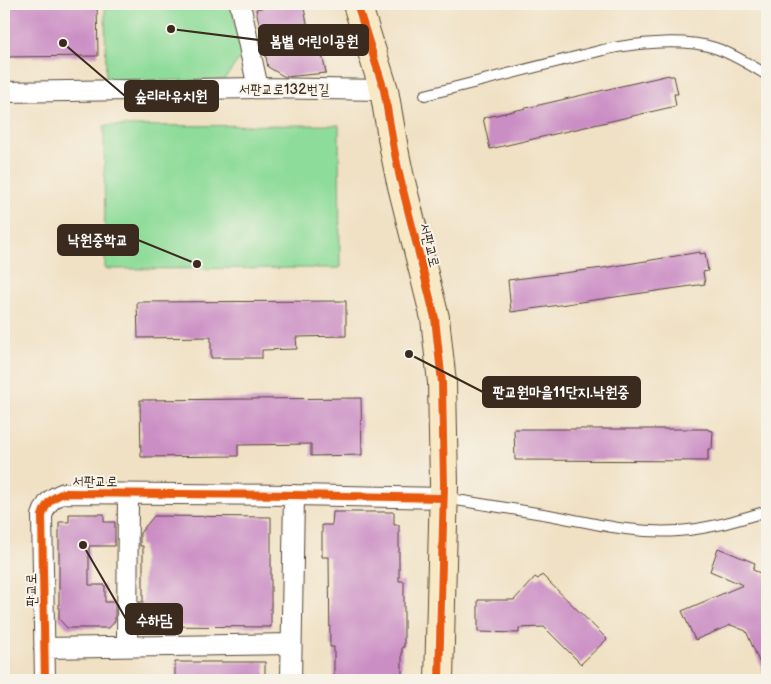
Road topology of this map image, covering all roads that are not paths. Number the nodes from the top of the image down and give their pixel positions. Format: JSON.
{"nodes":[{"id":1,"x":240,"y":4,"type":"edge"},
{"id":2,"x":357,"y":4,"type":"edge"},
{"id":3,"x":767,"y":75,"type":"edge"},
{"id":4,"x":258,"y":88,"type":"junction"},
{"id":5,"x":384,"y":90,"type":"junction"},
{"id":6,"x":4,"y":92,"type":"edge"},
{"id":7,"x":425,"y":95,"type":"dead end"},
{"id":8,"x":128,"y":494,"type":"junction"},
{"id":9,"x":294,"y":495,"type":"junction"},
{"id":10,"x":443,"y":498,"type":"junction"},
{"id":11,"x":49,"y":501,"type":"joint"},
{"id":12,"x":767,"y":511,"type":"edge"},
{"id":13,"x":291,"y":644,"type":"junction"},
{"id":14,"x":127,"y":646,"type":"junction"},
{"id":15,"x":44,"y":648,"type":"junction"},
{"id":16,"x":45,"y":680,"type":"edge"},
{"id":17,"x":290,"y":680,"type":"edge"},
{"id":18,"x":439,"y":680,"type":"edge"}],
"edges":[{"from":1,"to":4,"type":"street"},
{"from":2,"to":5,"type":"street","name":"서판교로"},
{"from":3,"to":7,"type":"lane"},
{"from":4,"to":5,"type":"street","name":"서판교로132번길"},
{"from":4,"to":6,"type":"street","name":"서판교로132번길"},
{"from":5,"to":10,"type":"street","name":"서판교로"},
{"from":8,"to":9,"type":"street","name":"서판교로"},
{"from":8,"to":11,"type":"street","name":"서판교로"},
{"from":8,"to":14,"type":"street"},
{"from":9,"to":10,"type":"street","name":"서판교로"},
{"from":9,"to":13,"type":"street"},
{"from":10,"to":12,"type":"lane"},
{"from":10,"to":18,"type":"street","name":"서판교로"},
{"from":11,"to":15,"type":"street","name":"판교로"},
{"from":13,"to":14,"type":"street"},
{"from":13,"to":17,"type":"street"},
{"from":14,"to":15,"type":"street"},
{"from":15,"to":16,"type":"street","name":"판교로"}]}
